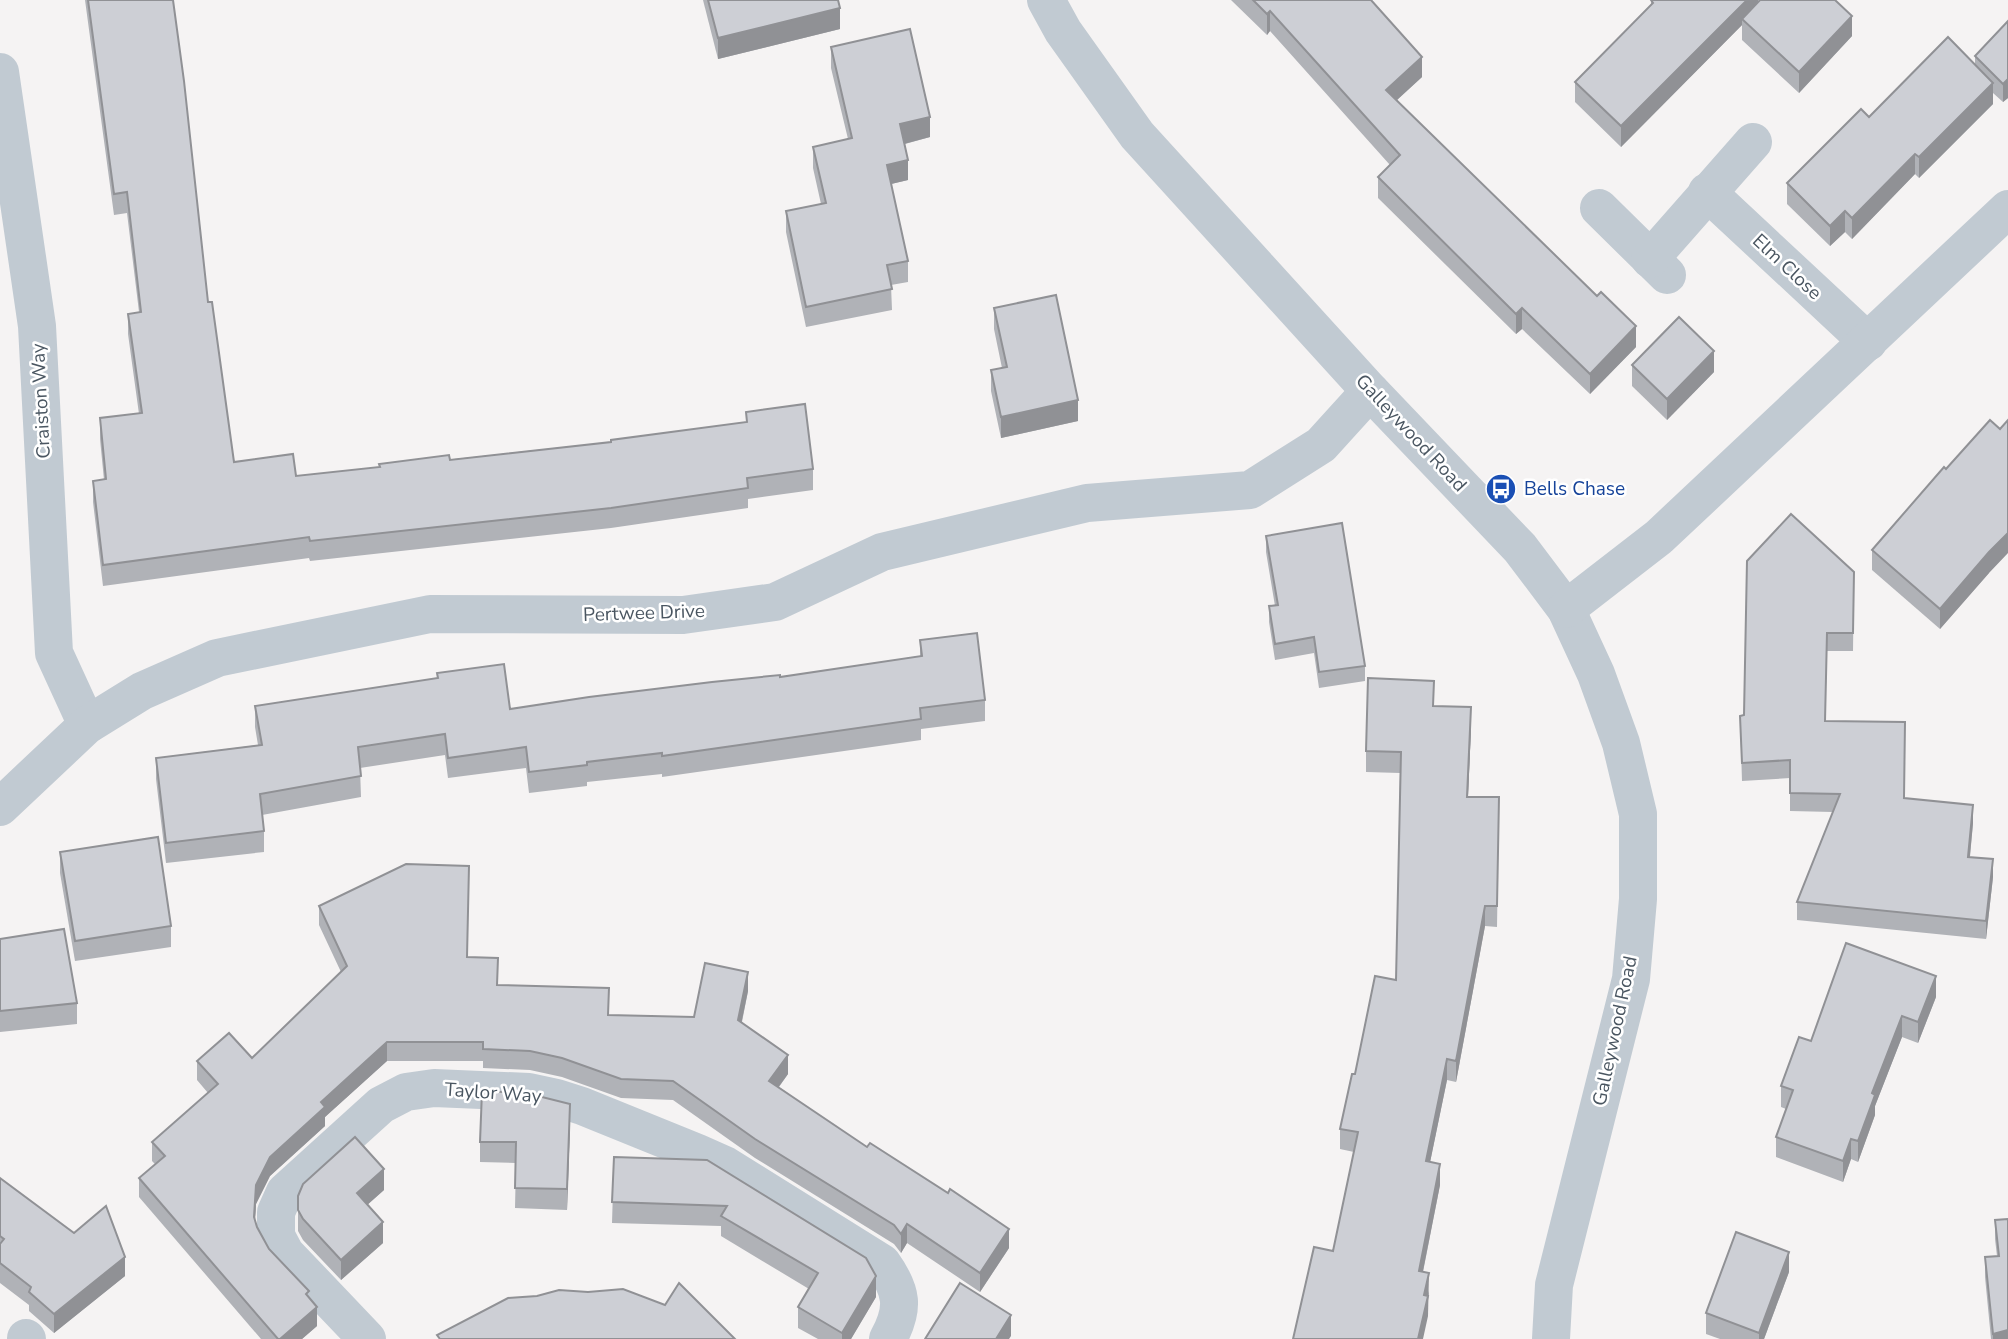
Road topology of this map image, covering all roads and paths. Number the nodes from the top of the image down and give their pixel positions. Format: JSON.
{"nodes":[{"id":1,"x":1046,"y":0,"type":"edge"},
{"id":2,"x":0,"y":72,"type":"edge"},
{"id":3,"x":1753,"y":142,"type":"dead end"},
{"id":4,"x":1707,"y":192,"type":"junction"},
{"id":5,"x":1600,"y":208,"type":"dead end"},
{"id":6,"x":2008,"y":209,"type":"edge"},
{"id":7,"x":1868,"y":342,"type":"junction"},
{"id":8,"x":1370,"y":391,"type":"junction"},
{"id":9,"x":1566,"y":609,"type":"junction"},
{"id":10,"x":87,"y":725,"type":"junction"},
{"id":11,"x":0,"y":807,"type":"edge"},
{"id":12,"x":367,"y":1339,"type":"edge"},
{"id":13,"x":888,"y":1339,"type":"edge"},
{"id":14,"x":1551,"y":1339,"type":"edge"}],
"edges":[{"from":1,"to":8,"type":"street","name":"Galleywood Road"},
{"from":2,"to":10,"type":"street","name":"Craiston Way"},
{"from":3,"to":4,"type":"street"},
{"from":4,"to":5,"type":"street"},
{"from":4,"to":7,"type":"street","name":"Elm Close"},
{"from":6,"to":7,"type":"street"},
{"from":7,"to":9,"type":"street"},
{"from":8,"to":9,"type":"street","name":"Galleywood Road"},
{"from":8,"to":10,"type":"street","name":"Pertwee Drive"},
{"from":9,"to":14,"type":"street","name":"Galleywood Road"},
{"from":10,"to":11,"type":"street","name":"Pertwee Drive"},
{"from":12,"to":13,"type":"street","name":"Taylor Way"}]}
